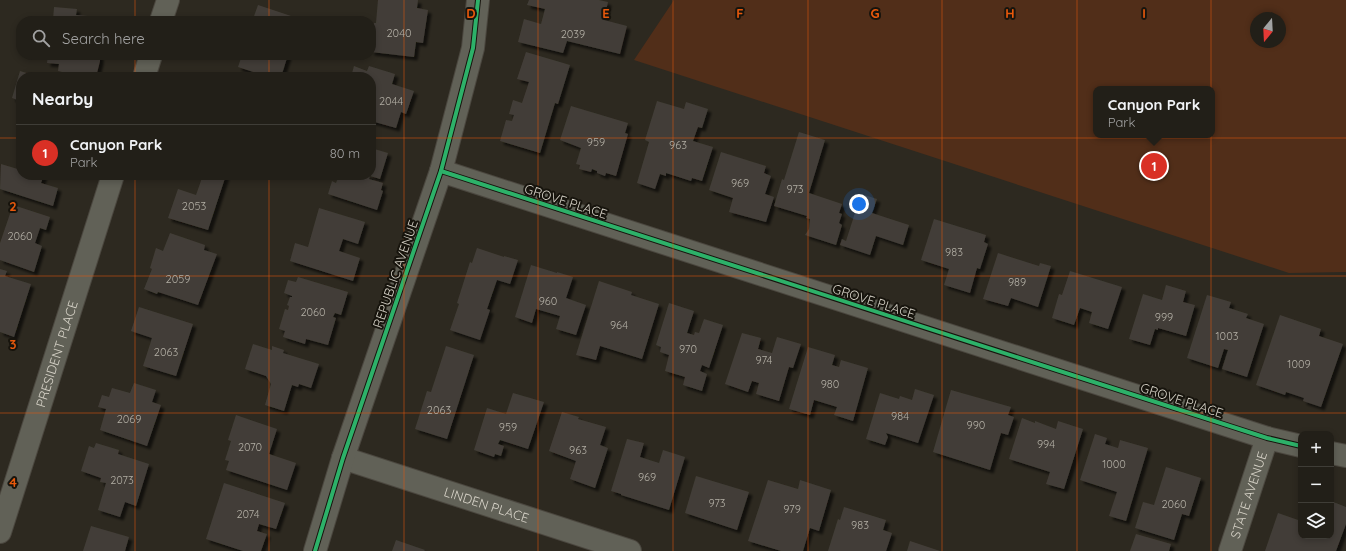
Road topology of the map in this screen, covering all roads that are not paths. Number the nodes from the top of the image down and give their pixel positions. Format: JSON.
{"nodes":[{"id":1,"x":168,"y":0,"type":"edge"},
{"id":2,"x":478,"y":0,"type":"edge"},
{"id":3,"x":163,"y":16,"type":"edge"},
{"id":4,"x":149,"y":60,"type":"edge"},
{"id":5,"x":146,"y":72,"type":"edge"},
{"id":6,"x":441,"y":171,"type":"junction"},
{"id":7,"x":111,"y":180,"type":"edge"},
{"id":8,"x":1268,"y":438,"type":"junction"},
{"id":9,"x":1298,"y":445,"type":"edge"},
{"id":10,"x":1334,"y":453,"type":"edge"},
{"id":11,"x":1346,"y":456,"type":"edge"},
{"id":12,"x":343,"y":458,"type":"junction"},
{"id":13,"x":0,"y":532,"type":"edge"},
{"id":14,"x":315,"y":551,"type":"edge"},
{"id":15,"x":630,"y":551,"type":"edge"},
{"id":16,"x":1230,"y":551,"type":"edge"}],
"edges":[{"from":1,"to":3,"type":"street"},
{"from":2,"to":6,"type":"street","name":"REPUBLIC AVENUE"},
{"from":4,"to":5,"type":"street"},
{"from":6,"to":8,"type":"street","name":"GROVE PLACE"},
{"from":6,"to":12,"type":"street","name":"REPUBLIC AVENUE"},
{"from":7,"to":13,"type":"street","name":"PRESIDENT PLACE"},
{"from":8,"to":9,"type":"street","name":"GROVE PLACE"},
{"from":8,"to":16,"type":"street","name":"STATE AVENUE"},
{"from":10,"to":11,"type":"street"},
{"from":12,"to":14,"type":"street","name":"REPUBLIC AVENUE"},
{"from":12,"to":15,"type":"street","name":"LINDEN PLACE"}]}
